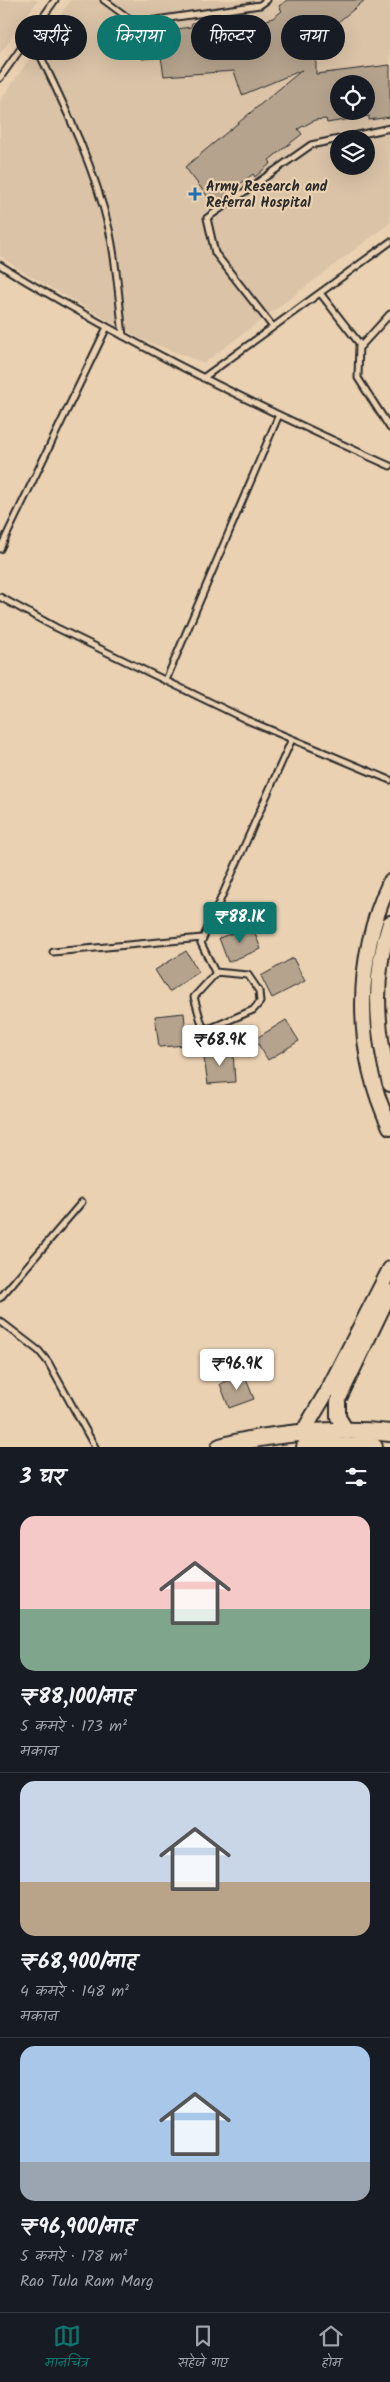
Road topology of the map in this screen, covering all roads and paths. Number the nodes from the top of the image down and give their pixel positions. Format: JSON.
{"nodes":[{"id":1,"x":55,"y":0,"type":"edge"},
{"id":2,"x":104,"y":0,"type":"edge"},
{"id":3,"x":267,"y":0,"type":"edge"},
{"id":4,"x":44,"y":15,"type":"edge"},
{"id":5,"x":15,"y":56,"type":"edge"},
{"id":6,"x":42,"y":60,"type":"edge"},
{"id":7,"x":0,"y":78,"type":"edge"},
{"id":8,"x":390,"y":128,"type":"edge"},
{"id":9,"x":390,"y":242,"type":"edge"},
{"id":10,"x":0,"y":265,"type":"edge"},
{"id":11,"x":320,"y":293,"type":"junction"},
{"id":12,"x":390,"y":314,"type":"edge"},
{"id":13,"x":107,"y":327,"type":"junction"},
{"id":14,"x":273,"y":327,"type":"junction"},
{"id":15,"x":123,"y":336,"type":"junction"},
{"id":16,"x":360,"y":347,"type":"junction"},
{"id":17,"x":203,"y":378,"type":"junction"},
{"id":18,"x":278,"y":417,"type":"junction"},
{"id":19,"x":390,"y":428,"type":"edge"},
{"id":20,"x":390,"y":466,"type":"edge"},
{"id":21,"x":0,"y":549,"type":"edge"},
{"id":22,"x":0,"y":597,"type":"edge"},
{"id":23,"x":166,"y":680,"type":"junction"},
{"id":24,"x":292,"y":739,"type":"junction"},
{"id":25,"x":390,"y":780,"type":"edge"},
{"id":26,"x":389,"y":885,"type":"edge"},
{"id":27,"x":390,"y":923,"type":"edge"},
{"id":28,"x":202,"y":938,"type":"junction"},
{"id":29,"x":54,"y":952,"type":"dead end"},
{"id":30,"x":216,"y":973,"type":"junction"},
{"id":31,"x":390,"y":1084,"type":"edge"},
{"id":32,"x":390,"y":1127,"type":"edge"},
{"id":33,"x":82,"y":1202,"type":"dead end"},
{"id":34,"x":389,"y":1281,"type":"edge"},
{"id":35,"x":0,"y":1298,"type":"edge"},
{"id":36,"x":0,"y":1321,"type":"edge"},
{"id":37,"x":333,"y":1396,"type":"junction"},
{"id":38,"x":347,"y":1432,"type":"junction"},
{"id":39,"x":390,"y":1433,"type":"edge"},
{"id":40,"x":304,"y":1440,"type":"edge"},
{"id":41,"x":94,"y":1447,"type":"edge"},
{"id":42,"x":220,"y":1447,"type":"edge"},
{"id":43,"x":374,"y":1447,"type":"edge"}],
"edges":[{"from":1,"to":4,"type":"lane"},
{"from":2,"to":3,"type":"lane"},
{"from":5,"to":7,"type":"lane"},
{"from":6,"to":15,"type":"lane"},
{"from":8,"to":14,"type":"lane"},
{"from":9,"to":11,"type":"lane"},
{"from":10,"to":13,"type":"lane"},
{"from":11,"to":14,"type":"lane"},
{"from":11,"to":16,"type":"lane"},
{"from":12,"to":16,"type":"lane"},
{"from":13,"to":15,"type":"lane"},
{"from":13,"to":21,"type":"lane"},
{"from":14,"to":17,"type":"lane"},
{"from":15,"to":17,"type":"lane"},
{"from":16,"to":19,"type":"lane"},
{"from":17,"to":18,"type":"lane"},
{"from":18,"to":20,"type":"lane"},
{"from":18,"to":23,"type":"lane"},
{"from":22,"to":23,"type":"lane"},
{"from":23,"to":24,"type":"lane"},
{"from":24,"to":25,"type":"lane"},
{"from":24,"to":28,"type":"lane"},
{"from":26,"to":32,"type":"main road"},
{"from":27,"to":31,"type":"main road"},
{"from":28,"to":29,"type":"lane"},
{"from":28,"to":30,"type":"lane"},
{"from":30,"to":30,"type":"lane"},
{"from":33,"to":35,"type":"lane"},
{"from":34,"to":37,"type":"main road"},
{"from":36,"to":41,"type":"lane"},
{"from":37,"to":38,"type":"main road"},
{"from":37,"to":40,"type":"main road"},
{"from":38,"to":39,"type":"main road"},
{"from":38,"to":40,"type":"main road"},
{"from":40,"to":42,"type":"main road"},
{"from":40,"to":43,"type":"main road"}]}
